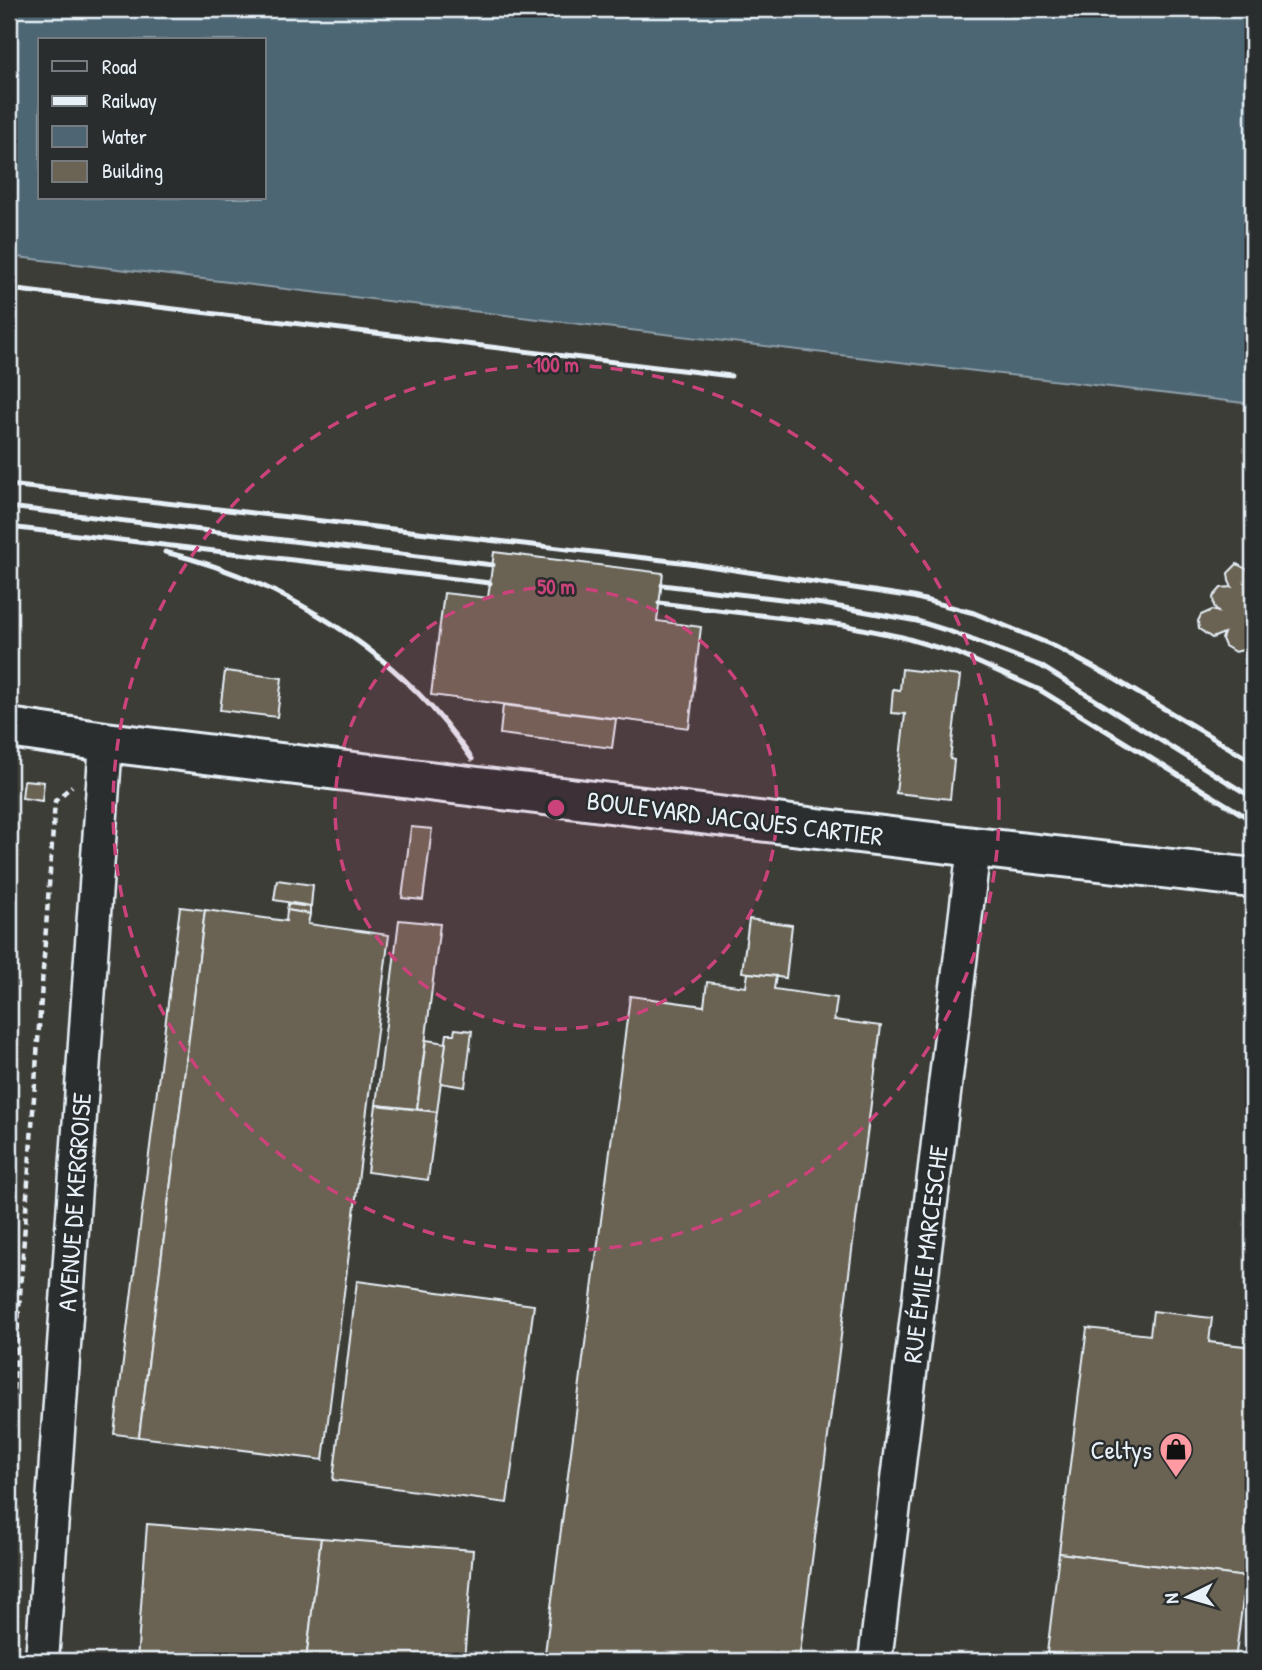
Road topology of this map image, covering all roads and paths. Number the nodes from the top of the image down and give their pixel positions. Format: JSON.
{"nodes":[{"id":1,"x":9,"y":728,"type":"edge"},
{"id":2,"x":105,"y":750,"type":"junction"},
{"id":3,"x":974,"y":847,"type":"junction"},
{"id":4,"x":1253,"y":878,"type":"edge"},
{"id":5,"x":9,"y":1450,"type":"edge"},
{"id":6,"x":42,"y":1661,"type":"edge"},
{"id":7,"x":875,"y":1661,"type":"edge"}],
"edges":[{"from":1,"to":2,"type":"street","name":"BOULEVARD JACQUES CARTIER"},
{"from":2,"to":3,"type":"street","name":"BOULEVARD JACQUES CARTIER"},
{"from":2,"to":5,"type":"path"},
{"from":2,"to":6,"type":"street","name":"AVENUE DE KERGROISE"},
{"from":3,"to":4,"type":"street","name":"BOULEVARD JACQUES CARTIER"},
{"from":3,"to":7,"type":"street","name":"RUE ÉMILE MARCESCHE"}]}
